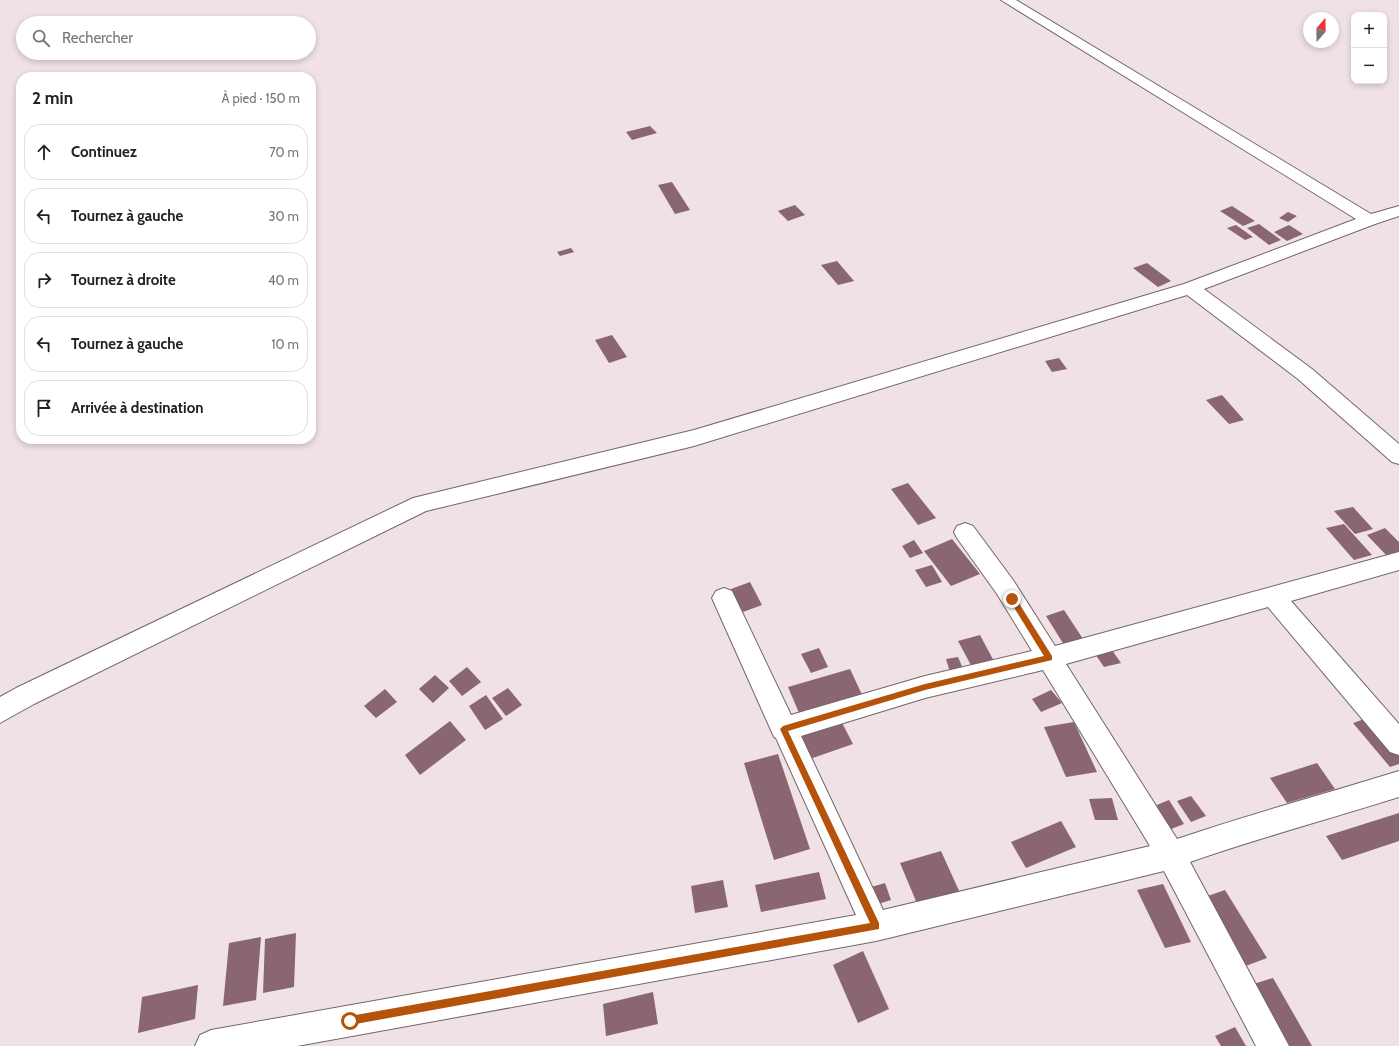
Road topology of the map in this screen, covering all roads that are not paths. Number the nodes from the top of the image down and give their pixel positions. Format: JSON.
{"nodes":[{"id":1,"x":1007,"y":0,"type":"edge"},
{"id":2,"x":1399,"y":210,"type":"edge"},
{"id":3,"x":1369,"y":220,"type":"junction"},
{"id":4,"x":1190,"y":288,"type":"junction"},
{"id":5,"x":1399,"y":456,"type":"edge"},
{"id":6,"x":965,"y":532,"type":"dead end"},
{"id":7,"x":1399,"y":561,"type":"edge"},
{"id":8,"x":1273,"y":597,"type":"junction"},
{"id":9,"x":724,"y":598,"type":"dead end"},
{"id":10,"x":1050,"y":658,"type":"junction"},
{"id":11,"x":0,"y":712,"type":"edge"},
{"id":12,"x":783,"y":729,"type":"junction"},
{"id":13,"x":1399,"y":743,"type":"edge"},
{"id":14,"x":1399,"y":784,"type":"edge"},
{"id":15,"x":1171,"y":855,"type":"junction"},
{"id":16,"x":876,"y":926,"type":"junction"},
{"id":17,"x":211,"y":1046,"type":"edge"},
{"id":18,"x":1272,"y":1046,"type":"edge"}],
"edges":[{"from":1,"to":3,"type":"street"},
{"from":2,"to":3,"type":"street"},
{"from":3,"to":4,"type":"street"},
{"from":4,"to":5,"type":"street"},
{"from":4,"to":11,"type":"street"},
{"from":6,"to":10,"type":"street"},
{"from":7,"to":8,"type":"street"},
{"from":8,"to":10,"type":"street"},
{"from":8,"to":13,"type":"street"},
{"from":9,"to":12,"type":"street"},
{"from":10,"to":12,"type":"street"},
{"from":10,"to":15,"type":"street"},
{"from":12,"to":16,"type":"street"},
{"from":14,"to":15,"type":"street"},
{"from":15,"to":16,"type":"street"},
{"from":15,"to":18,"type":"street"},
{"from":16,"to":17,"type":"street"}]}
